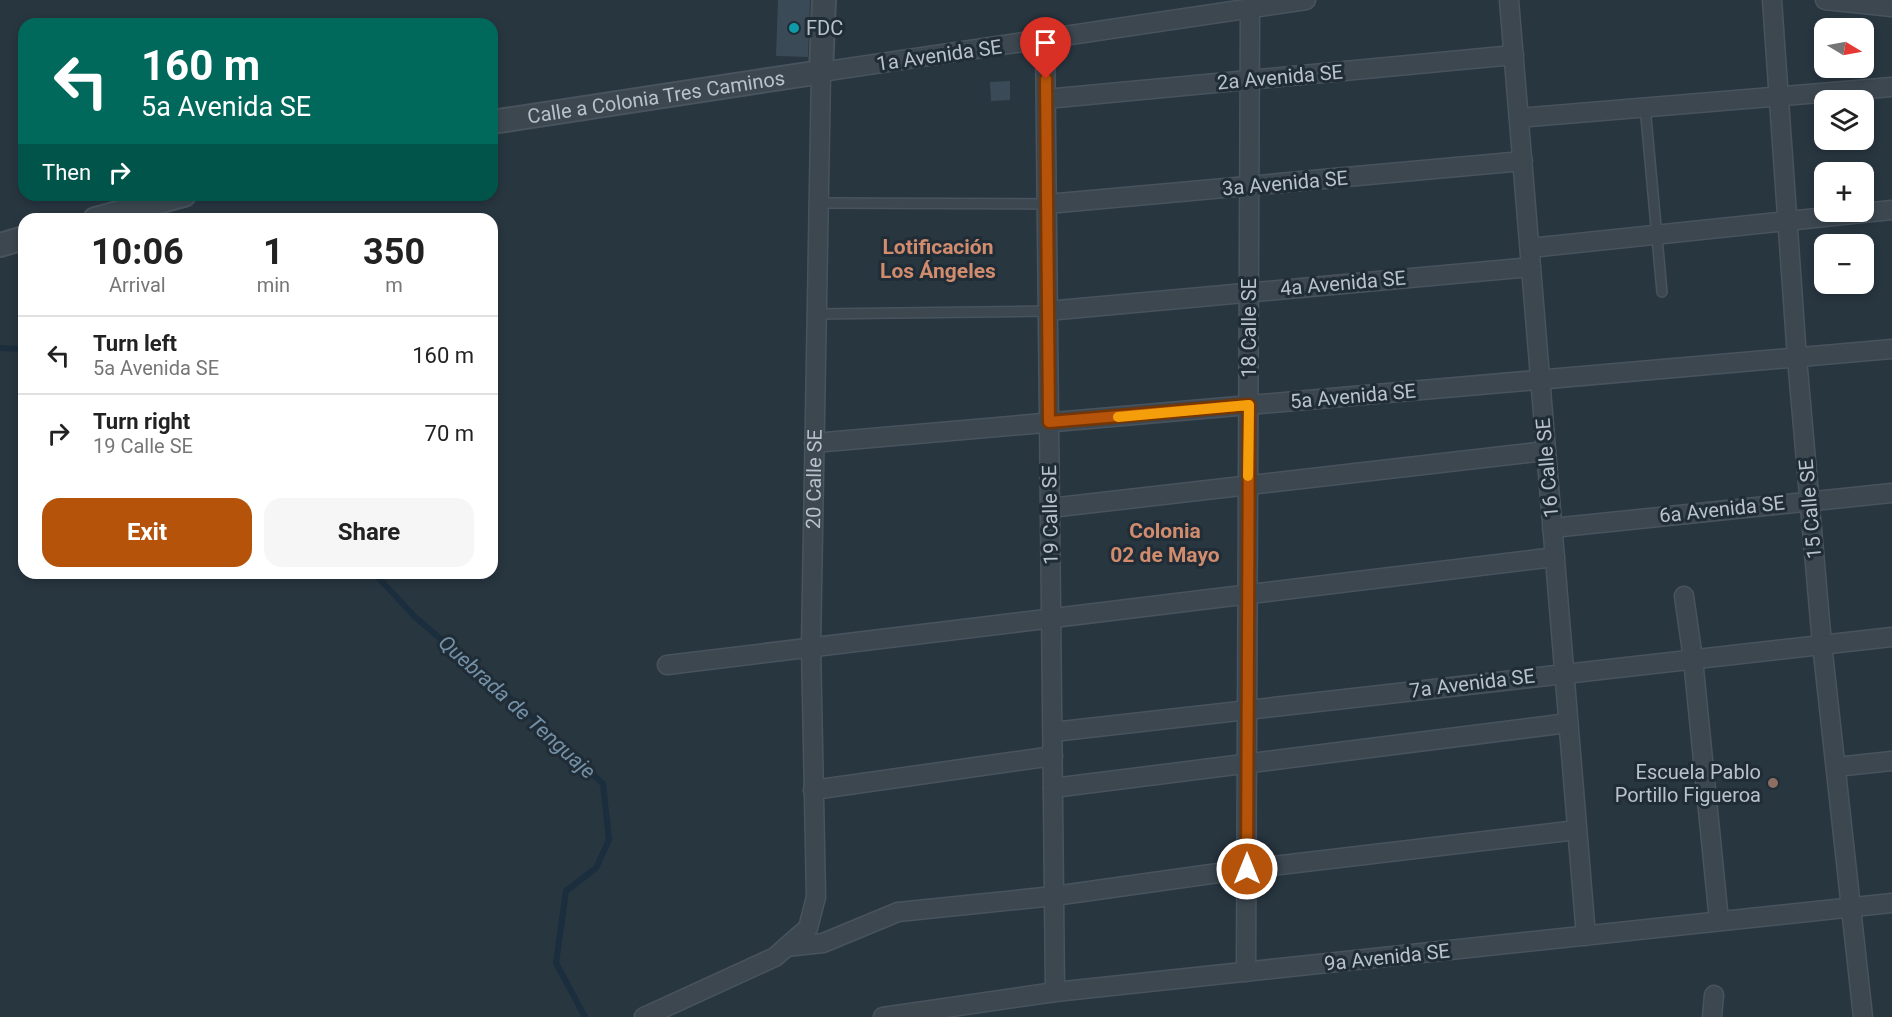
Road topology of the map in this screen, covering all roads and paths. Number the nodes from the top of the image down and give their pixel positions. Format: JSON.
{"nodes":[{"id":1,"x":824,"y":0,"type":"edge"},
{"id":2,"x":1306,"y":0,"type":"edge"},
{"id":3,"x":1509,"y":0,"type":"edge"},
{"id":4,"x":1772,"y":0,"type":"edge"},
{"id":5,"x":1825,"y":0,"type":"edge"},
{"id":6,"x":1892,"y":7,"type":"edge"},
{"id":7,"x":1250,"y":9,"type":"junction"},
{"id":8,"x":1045,"y":39,"type":"junction"},
{"id":9,"x":1514,"y":55,"type":"junction"},
{"id":10,"x":821,"y":72,"type":"junction"},
{"id":11,"x":1250,"y":80,"type":"junction"},
{"id":12,"x":1892,"y":87,"type":"edge"},
{"id":13,"x":1778,"y":94,"type":"junction"},
{"id":14,"x":1046,"y":99,"type":"junction"},
{"id":15,"x":1645,"y":106,"type":"junction"},
{"id":16,"x":1519,"y":118,"type":"junction"},
{"id":17,"x":498,"y":121,"type":"edge"},
{"id":18,"x":1522,"y":161,"type":"junction"},
{"id":19,"x":1250,"y":186,"type":"junction"},
{"id":20,"x":162,"y":201,"type":"edge"},
{"id":21,"x":819,"y":203,"type":"junction"},
{"id":22,"x":1047,"y":204,"type":"junction"},
{"id":23,"x":1892,"y":210,"type":"edge"},
{"id":24,"x":117,"y":213,"type":"edge"},
{"id":25,"x":1787,"y":221,"type":"junction"},
{"id":26,"x":1656,"y":235,"type":"junction"},
{"id":27,"x":18,"y":240,"type":"edge"},
{"id":28,"x":0,"y":244,"type":"edge"},
{"id":29,"x":1530,"y":248,"type":"junction"},
{"id":30,"x":1531,"y":267,"type":"junction"},
{"id":31,"x":1249,"y":291,"type":"junction"},
{"id":32,"x":1662,"y":292,"type":"dead end"},
{"id":33,"x":1047,"y":310,"type":"junction"},
{"id":34,"x":817,"y":314,"type":"junction"},
{"id":35,"x":1892,"y":349,"type":"edge"},
{"id":36,"x":1797,"y":358,"type":"junction"},
{"id":37,"x":1540,"y":380,"type":"junction"},
{"id":38,"x":1249,"y":405,"type":"junction"},
{"id":39,"x":1049,"y":422,"type":"junction"},
{"id":40,"x":814,"y":442,"type":"junction"},
{"id":41,"x":1546,"y":451,"type":"junction"},
{"id":42,"x":1248,"y":486,"type":"junction"},
{"id":43,"x":1892,"y":493,"type":"edge"},
{"id":44,"x":1809,"y":500,"type":"junction"},
{"id":45,"x":1050,"y":508,"type":"junction"},
{"id":46,"x":1552,"y":528,"type":"junction"},
{"id":47,"x":1555,"y":557,"type":"junction"},
{"id":48,"x":1248,"y":594,"type":"junction"},
{"id":49,"x":1684,"y":596,"type":"dead end"},
{"id":50,"x":1051,"y":619,"type":"junction"},
{"id":51,"x":1892,"y":637,"type":"edge"},
{"id":52,"x":1822,"y":644,"type":"junction"},
{"id":53,"x":810,"y":646,"type":"junction"},
{"id":54,"x":1693,"y":659,"type":"junction"},
{"id":55,"x":667,"y":665,"type":"dead end"},
{"id":56,"x":1564,"y":673,"type":"junction"},
{"id":57,"x":1248,"y":710,"type":"junction"},
{"id":58,"x":1568,"y":723,"type":"junction"},
{"id":59,"x":1053,"y":732,"type":"junction"},
{"id":60,"x":1053,"y":756,"type":"junction"},
{"id":61,"x":1892,"y":761,"type":"edge"},
{"id":62,"x":1247,"y":762,"type":"junction"},
{"id":63,"x":1836,"y":766,"type":"junction"},
{"id":64,"x":1053,"y":788,"type":"junction"},
{"id":65,"x":813,"y":790,"type":"junction"},
{"id":66,"x":1577,"y":830,"type":"junction"},
{"id":67,"x":1247,"y":869,"type":"junction"},
{"id":68,"x":1054,"y":896,"type":"junction"},
{"id":69,"x":1892,"y":903,"type":"edge"},
{"id":70,"x":1853,"y":907,"type":"junction"},
{"id":71,"x":1719,"y":921,"type":"junction"},
{"id":72,"x":1586,"y":936,"type":"junction"},
{"id":73,"x":786,"y":947,"type":"junction"},
{"id":74,"x":1246,"y":972,"type":"junction"},
{"id":75,"x":1055,"y":992,"type":"junction"},
{"id":76,"x":1714,"y":995,"type":"dead end"},
{"id":77,"x":654,"y":1015,"type":"edge"},
{"id":78,"x":892,"y":1016,"type":"edge"},
{"id":79,"x":1712,"y":1017,"type":"edge"},
{"id":80,"x":1863,"y":1017,"type":"edge"}],
"edges":[{"from":1,"to":10,"type":"street","name":"20 Calle SE"},
{"from":2,"to":7,"type":"street","name":"1a Avenida SE"},
{"from":3,"to":9,"type":"street","name":"16 Calle SE"},
{"from":4,"to":13,"type":"street","name":"15 Calle SE"},
{"from":5,"to":6,"type":"street"},
{"from":7,"to":8,"type":"street","name":"1a Avenida SE"},
{"from":7,"to":11,"type":"street","name":"18 Calle SE"},
{"from":8,"to":10,"type":"street","name":"1a Avenida SE"},
{"from":8,"to":14,"type":"street","name":"19 Calle SE"},
{"from":9,"to":11,"type":"street","name":"2a Avenida SE"},
{"from":9,"to":16,"type":"street","name":"16 Calle SE"},
{"from":10,"to":17,"type":"street","name":"Calle a Colonia Tres Caminos"},
{"from":10,"to":21,"type":"street","name":"20 Calle SE"},
{"from":11,"to":14,"type":"street","name":"2a Avenida SE"},
{"from":11,"to":19,"type":"street","name":"18 Calle SE"},
{"from":12,"to":13,"type":"street"},
{"from":13,"to":15,"type":"street"},
{"from":13,"to":25,"type":"street","name":"15 Calle SE"},
{"from":14,"to":22,"type":"street","name":"19 Calle SE"},
{"from":15,"to":16,"type":"street"},
{"from":15,"to":26,"type":"lane"},
{"from":16,"to":18,"type":"street","name":"16 Calle SE"},
{"from":18,"to":19,"type":"street","name":"3a Avenida SE"},
{"from":18,"to":29,"type":"street","name":"16 Calle SE"},
{"from":19,"to":22,"type":"street","name":"3a Avenida SE"},
{"from":19,"to":31,"type":"street","name":"18 Calle SE"},
{"from":20,"to":24,"type":"street"},
{"from":21,"to":22,"type":"lane"},
{"from":21,"to":34,"type":"street","name":"20 Calle SE"},
{"from":22,"to":33,"type":"street","name":"19 Calle SE"},
{"from":23,"to":25,"type":"street"},
{"from":25,"to":26,"type":"street"},
{"from":25,"to":36,"type":"street","name":"15 Calle SE"},
{"from":26,"to":29,"type":"street"},
{"from":26,"to":32,"type":"lane"},
{"from":27,"to":28,"type":"street"},
{"from":29,"to":30,"type":"street","name":"16 Calle SE"},
{"from":30,"to":31,"type":"street","name":"4a Avenida SE"},
{"from":30,"to":37,"type":"street","name":"16 Calle SE"},
{"from":31,"to":33,"type":"street","name":"4a Avenida SE"},
{"from":31,"to":38,"type":"street","name":"18 Calle SE"},
{"from":33,"to":34,"type":"lane"},
{"from":33,"to":39,"type":"street","name":"19 Calle SE"},
{"from":34,"to":40,"type":"street","name":"20 Calle SE"},
{"from":35,"to":36,"type":"street","name":"5a Avenida SE"},
{"from":36,"to":37,"type":"street","name":"5a Avenida SE"},
{"from":36,"to":44,"type":"street","name":"15 Calle SE"},
{"from":37,"to":38,"type":"street","name":"5a Avenida SE"},
{"from":37,"to":41,"type":"street","name":"16 Calle SE"},
{"from":38,"to":39,"type":"street","name":"5a Avenida SE"},
{"from":38,"to":42,"type":"street","name":"18 Calle SE"},
{"from":39,"to":40,"type":"street","name":"5a Avenida SE"},
{"from":39,"to":45,"type":"street","name":"19 Calle SE"},
{"from":40,"to":53,"type":"street","name":"20 Calle SE"},
{"from":41,"to":42,"type":"street"},
{"from":41,"to":46,"type":"street","name":"16 Calle SE"},
{"from":42,"to":45,"type":"street"},
{"from":42,"to":48,"type":"street","name":"18 Calle SE"},
{"from":43,"to":44,"type":"street","name":"6a Avenida SE"},
{"from":44,"to":46,"type":"street","name":"6a Avenida SE"},
{"from":44,"to":52,"type":"street","name":"15 Calle SE"},
{"from":45,"to":50,"type":"street","name":"19 Calle SE"},
{"from":46,"to":47,"type":"street","name":"16 Calle SE"},
{"from":47,"to":48,"type":"street"},
{"from":47,"to":56,"type":"street","name":"16 Calle SE"},
{"from":48,"to":50,"type":"street"},
{"from":48,"to":57,"type":"street","name":"18 Calle SE"},
{"from":49,"to":54,"type":"street"},
{"from":50,"to":53,"type":"street"},
{"from":50,"to":59,"type":"street","name":"19 Calle SE"},
{"from":51,"to":52,"type":"street","name":"7a Avenida SE"},
{"from":52,"to":54,"type":"street","name":"7a Avenida SE"},
{"from":52,"to":63,"type":"street","name":"15 Calle SE"},
{"from":53,"to":55,"type":"street"},
{"from":53,"to":65,"type":"street","name":"20 Calle SE"},
{"from":54,"to":56,"type":"street","name":"7a Avenida SE"},
{"from":54,"to":71,"type":"street"},
{"from":56,"to":57,"type":"street","name":"7a Avenida SE"},
{"from":56,"to":58,"type":"street","name":"16 Calle SE"},
{"from":57,"to":59,"type":"street","name":"7a Avenida SE"},
{"from":57,"to":62,"type":"street","name":"18 Calle SE"},
{"from":58,"to":62,"type":"street"},
{"from":58,"to":66,"type":"street","name":"16 Calle SE"},
{"from":59,"to":60,"type":"street","name":"19 Calle SE"},
{"from":60,"to":64,"type":"street","name":"19 Calle SE"},
{"from":60,"to":65,"type":"street"},
{"from":61,"to":63,"type":"street"},
{"from":62,"to":64,"type":"street"},
{"from":62,"to":67,"type":"street","name":"18 Calle SE"},
{"from":63,"to":70,"type":"street","name":"15 Calle SE"},
{"from":64,"to":68,"type":"street","name":"19 Calle SE"},
{"from":65,"to":73,"type":"street","name":"20 Calle SE"},
{"from":66,"to":67,"type":"street"},
{"from":66,"to":72,"type":"street","name":"16 Calle SE"},
{"from":67,"to":68,"type":"street"},
{"from":67,"to":74,"type":"street","name":"18 Calle SE"},
{"from":68,"to":73,"type":"street"},
{"from":68,"to":75,"type":"street","name":"19 Calle SE"},
{"from":69,"to":70,"type":"street","name":"9a Avenida SE"},
{"from":70,"to":71,"type":"street","name":"9a Avenida SE"},
{"from":70,"to":80,"type":"street","name":"15 Calle SE"},
{"from":71,"to":72,"type":"street","name":"9a Avenida SE"},
{"from":72,"to":74,"type":"street","name":"9a Avenida SE"},
{"from":73,"to":77,"type":"street","name":"20 Calle SE"},
{"from":74,"to":75,"type":"street","name":"9a Avenida SE"},
{"from":75,"to":78,"type":"street","name":"9a Avenida SE"},
{"from":76,"to":79,"type":"street"}]}
